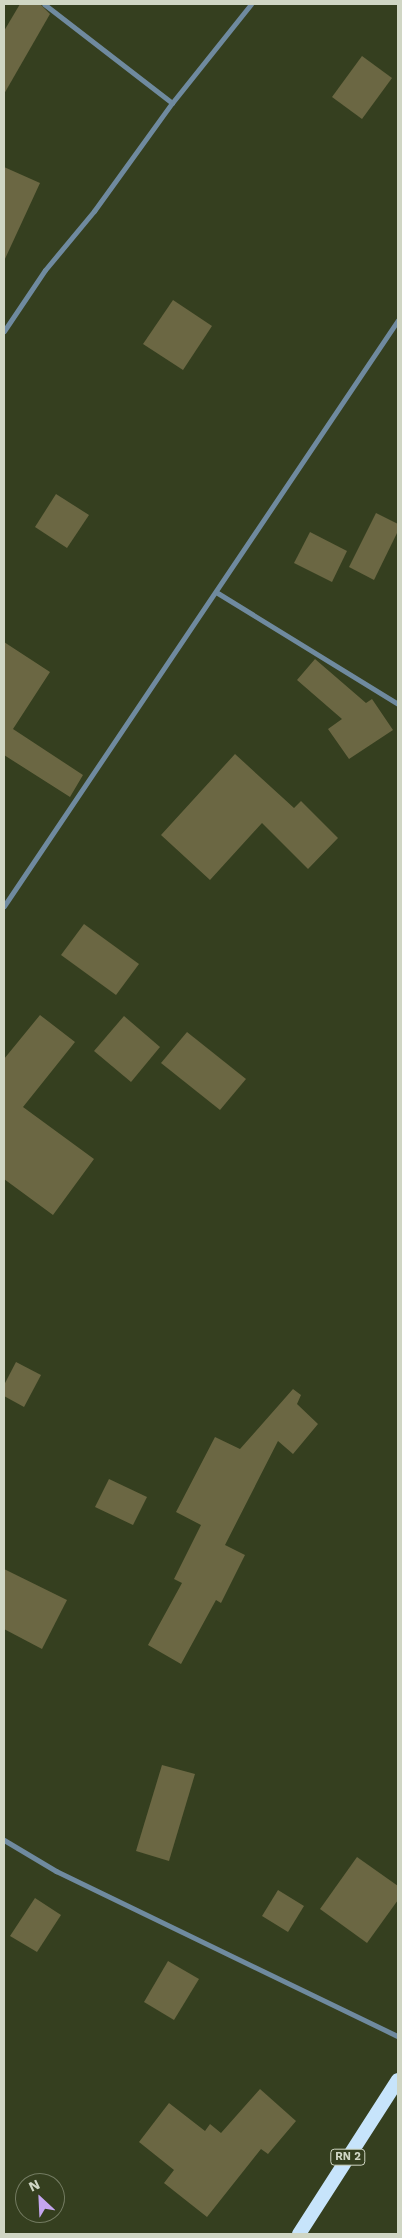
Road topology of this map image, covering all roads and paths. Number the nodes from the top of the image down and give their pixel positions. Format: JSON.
{"nodes":[{"id":1,"x":44,"y":4,"type":"edge"},
{"id":2,"x":251,"y":4,"type":"edge"},
{"id":3,"x":172,"y":103,"type":"junction"},
{"id":4,"x":398,"y":320,"type":"edge"},
{"id":5,"x":4,"y":331,"type":"edge"},
{"id":6,"x":216,"y":592,"type":"junction"},
{"id":7,"x":398,"y":704,"type":"edge"},
{"id":8,"x":4,"y":906,"type":"edge"},
{"id":9,"x":4,"y":1840,"type":"edge"},
{"id":10,"x":398,"y":2036,"type":"edge"},
{"id":11,"x":398,"y":2080,"type":"edge"},
{"id":12,"x":299,"y":2234,"type":"edge"}],
"edges":[{"from":1,"to":3,"type":"street"},
{"from":2,"to":3,"type":"street"},
{"from":3,"to":5,"type":"street"},
{"from":4,"to":6,"type":"street"},
{"from":6,"to":7,"type":"street"},
{"from":6,"to":8,"type":"street"},
{"from":9,"to":10,"type":"street"},
{"from":11,"to":12,"type":"highway","number":"RN 2"}]}
